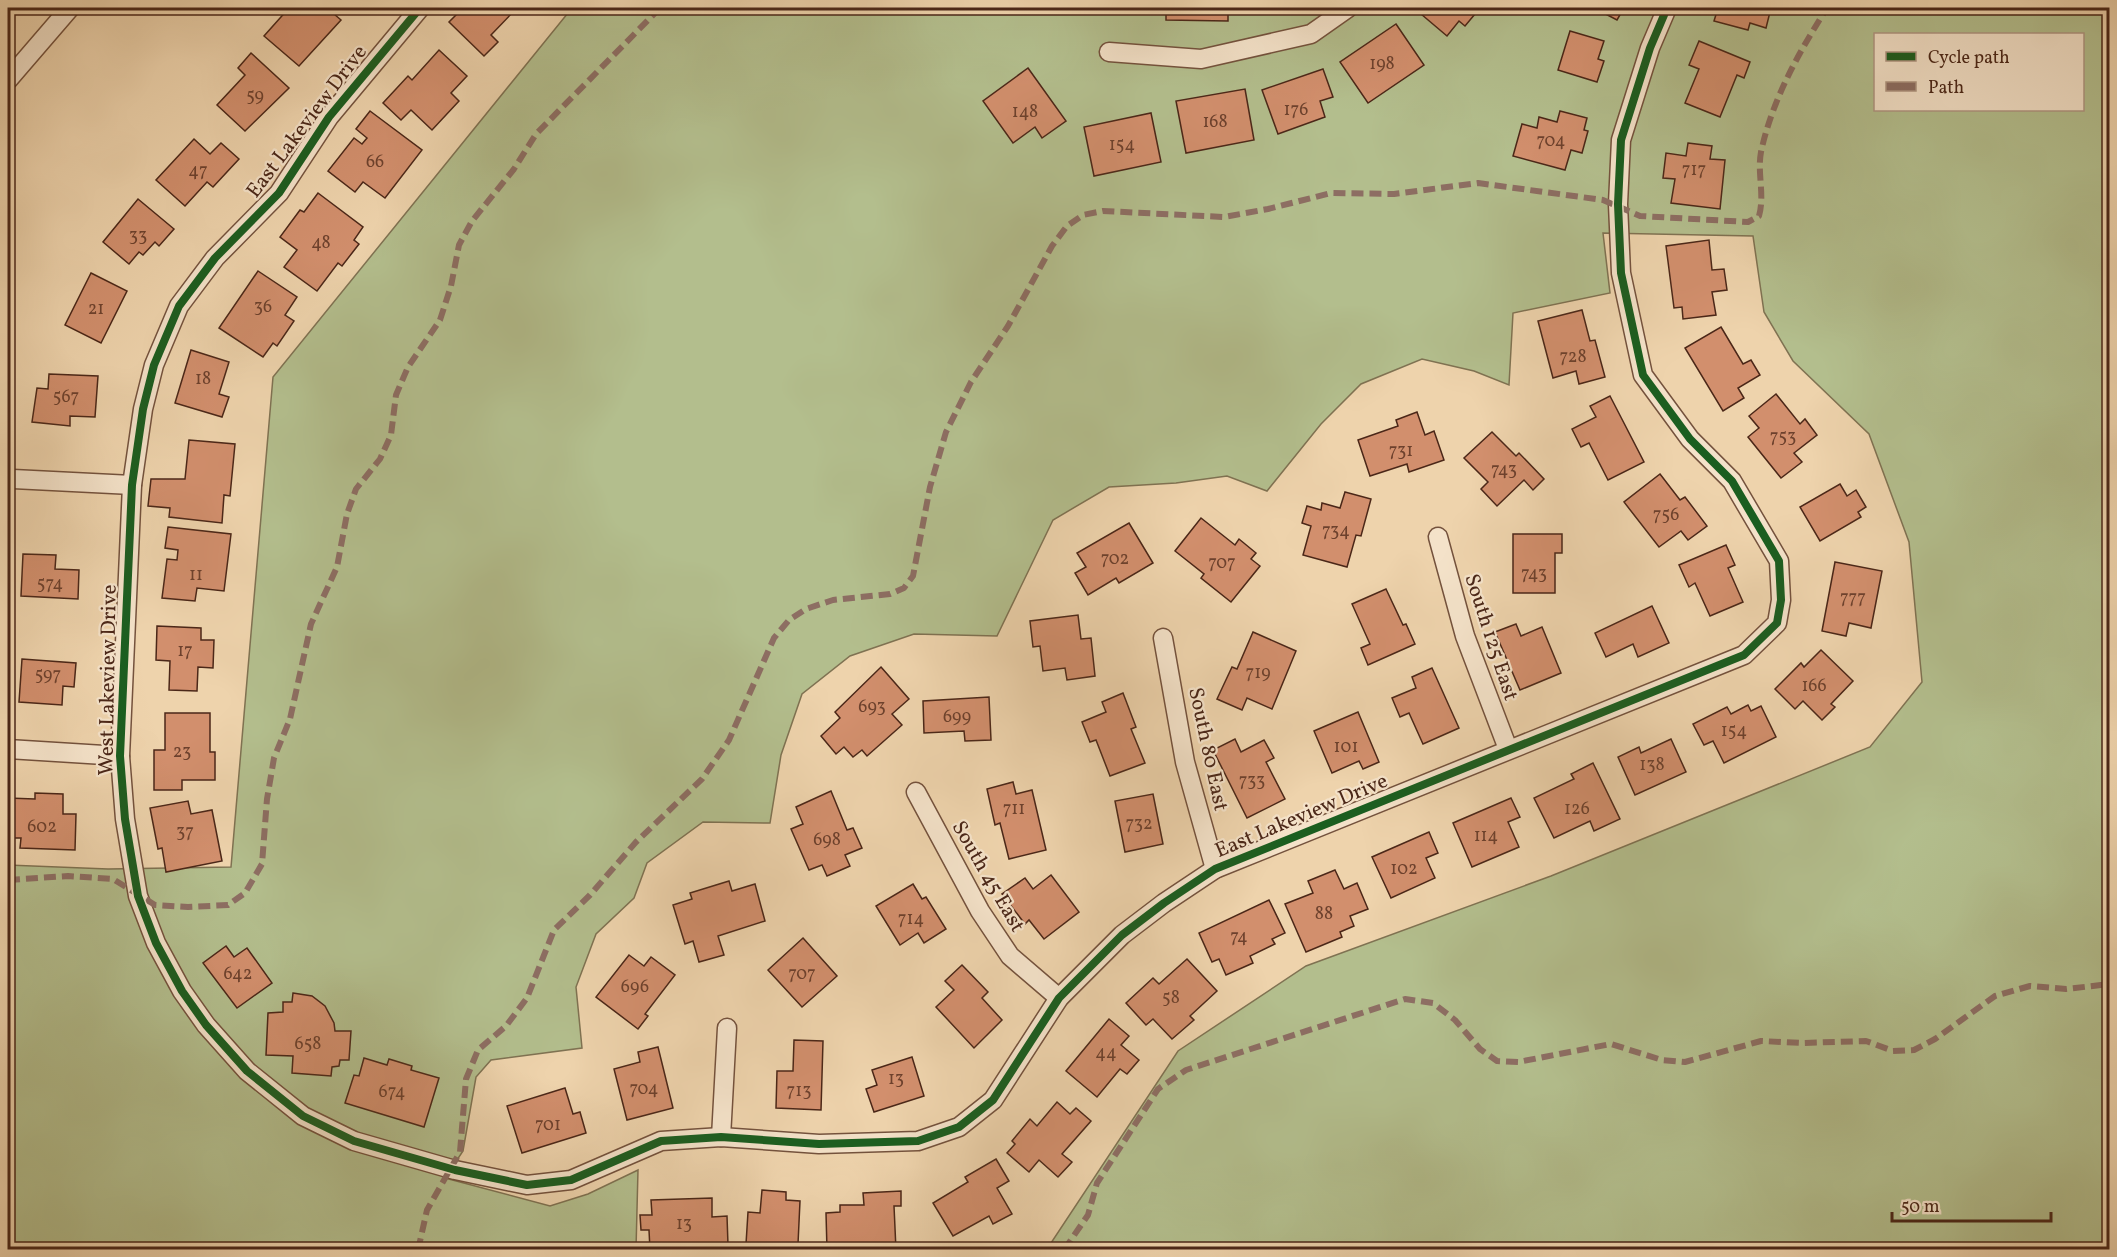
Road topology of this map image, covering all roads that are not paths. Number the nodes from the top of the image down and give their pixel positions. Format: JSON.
{"nodes":[{"id":1,"x":70,"y":8,"type":"edge"},
{"id":2,"x":420,"y":8,"type":"edge"},
{"id":3,"x":1348,"y":8,"type":"edge"},
{"id":4,"x":1667,"y":8,"type":"edge"},
{"id":5,"x":1109,"y":52,"type":"dead end"},
{"id":6,"x":8,"y":80,"type":"edge"},
{"id":7,"x":13,"y":479,"type":"dead end"},
{"id":8,"x":132,"y":485,"type":"junction"},
{"id":9,"x":1438,"y":537,"type":"dead end"},
{"id":10,"x":1163,"y":638,"type":"dead end"},
{"id":11,"x":8,"y":749,"type":"edge"},
{"id":12,"x":1508,"y":749,"type":"junction"},
{"id":13,"x":120,"y":756,"type":"junction"},
{"id":14,"x":916,"y":792,"type":"dead end"},
{"id":15,"x":1215,"y":869,"type":"junction"},
{"id":16,"x":1059,"y":998,"type":"junction"},
{"id":17,"x":727,"y":1028,"type":"dead end"},
{"id":18,"x":721,"y":1137,"type":"junction"}],
"edges":[{"from":1,"to":6,"type":"street"},
{"from":2,"to":8,"type":"street","name":"East Lakeview Drive"},
{"from":3,"to":5,"type":"street"},
{"from":4,"to":12,"type":"street","name":"East Lakeview Drive"},
{"from":7,"to":8,"type":"street"},
{"from":8,"to":13,"type":"street","name":"West Lakeview Drive"},
{"from":9,"to":12,"type":"street","name":"South 125 East"},
{"from":10,"to":15,"type":"street","name":"South 80 East"},
{"from":11,"to":13,"type":"street"},
{"from":12,"to":15,"type":"street","name":"East Lakeview Drive"},
{"from":13,"to":18,"type":"street","name":"West Lakeview Drive"},
{"from":14,"to":16,"type":"street","name":"South 45 East"},
{"from":15,"to":16,"type":"street","name":"East Lakeview Drive"},
{"from":16,"to":18,"type":"street","name":"East Lakeview Drive"},
{"from":17,"to":18,"type":"street"}]}
